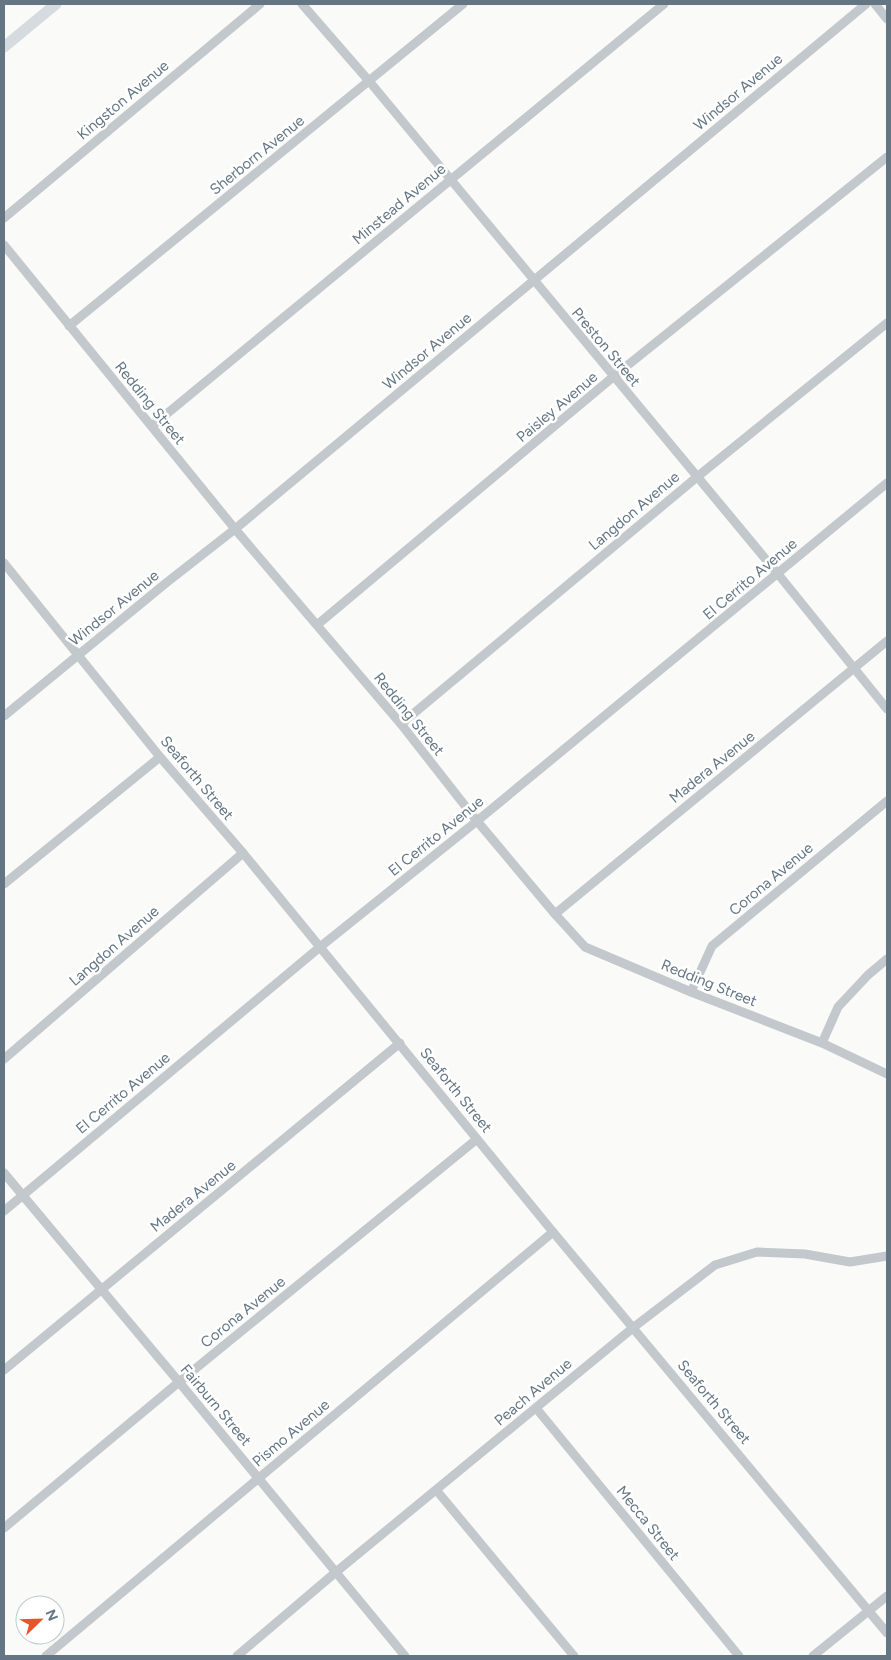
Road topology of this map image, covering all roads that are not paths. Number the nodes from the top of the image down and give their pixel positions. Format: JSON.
{"nodes":[{"id":1,"x":56,"y":4,"type":"edge"},
{"id":2,"x":260,"y":4,"type":"edge"},
{"id":3,"x":302,"y":4,"type":"edge"},
{"id":4,"x":463,"y":4,"type":"edge"},
{"id":5,"x":664,"y":4,"type":"edge"},
{"id":6,"x":866,"y":4,"type":"edge"},
{"id":7,"x":874,"y":4,"type":"edge"},
{"id":8,"x":887,"y":19,"type":"edge"},
{"id":9,"x":4,"y":47,"type":"edge"},
{"id":10,"x":369,"y":81,"type":"junction"},
{"id":11,"x":887,"y":157,"type":"edge"},
{"id":12,"x":450,"y":180,"type":"junction"},
{"id":13,"x":4,"y":218,"type":"edge"},
{"id":14,"x":4,"y":245,"type":"edge"},
{"id":15,"x":534,"y":281,"type":"junction"},
{"id":16,"x":887,"y":323,"type":"edge"},
{"id":17,"x":69,"y":326,"type":"junction"},
{"id":18,"x":613,"y":377,"type":"junction"},
{"id":19,"x":152,"y":426,"type":"junction"},
{"id":20,"x":697,"y":476,"type":"junction"},
{"id":21,"x":887,"y":483,"type":"edge"},
{"id":22,"x":235,"y":529,"type":"junction"},
{"id":23,"x":4,"y":563,"type":"edge"},
{"id":24,"x":778,"y":574,"type":"junction"},
{"id":25,"x":317,"y":625,"type":"junction"},
{"id":26,"x":887,"y":641,"type":"edge"},
{"id":27,"x":77,"y":656,"type":"junction"},
{"id":28,"x":853,"y":669,"type":"junction"},
{"id":29,"x":887,"y":709,"type":"edge"},
{"id":30,"x":4,"y":716,"type":"edge"},
{"id":31,"x":401,"y":724,"type":"junction"},
{"id":32,"x":160,"y":757,"type":"junction"},
{"id":33,"x":887,"y":801,"type":"edge"},
{"id":34,"x":477,"y":821,"type":"junction"},
{"id":35,"x":243,"y":853,"type":"junction"},
{"id":36,"x":4,"y":884,"type":"edge"},
{"id":37,"x":555,"y":914,"type":"junction"},
{"id":38,"x":320,"y":947,"type":"junction"},
{"id":39,"x":887,"y":959,"type":"edge"},
{"id":40,"x":691,"y":992,"type":"junction"},
{"id":41,"x":400,"y":1043,"type":"junction"},
{"id":42,"x":822,"y":1043,"type":"junction"},
{"id":43,"x":4,"y":1059,"type":"edge"},
{"id":44,"x":887,"y":1074,"type":"edge"},
{"id":45,"x":477,"y":1139,"type":"junction"},
{"id":46,"x":4,"y":1173,"type":"edge"},
{"id":47,"x":22,"y":1196,"type":"junction"},
{"id":48,"x":4,"y":1211,"type":"edge"},
{"id":49,"x":553,"y":1232,"type":"junction"},
{"id":50,"x":887,"y":1256,"type":"edge"},
{"id":51,"x":101,"y":1290,"type":"junction"},
{"id":52,"x":634,"y":1327,"type":"junction"},
{"id":53,"x":4,"y":1370,"type":"edge"},
{"id":54,"x":179,"y":1382,"type":"junction"},
{"id":55,"x":536,"y":1408,"type":"junction"},
{"id":56,"x":258,"y":1478,"type":"junction"},
{"id":57,"x":437,"y":1491,"type":"junction"},
{"id":58,"x":4,"y":1528,"type":"edge"},
{"id":59,"x":336,"y":1572,"type":"junction"},
{"id":60,"x":887,"y":1596,"type":"edge"},
{"id":61,"x":869,"y":1611,"type":"junction"},
{"id":62,"x":887,"y":1633,"type":"edge"},
{"id":63,"x":46,"y":1656,"type":"edge"},
{"id":64,"x":237,"y":1656,"type":"edge"},
{"id":65,"x":405,"y":1656,"type":"edge"},
{"id":66,"x":574,"y":1656,"type":"edge"},
{"id":67,"x":738,"y":1656,"type":"edge"},
{"id":68,"x":813,"y":1656,"type":"edge"}],
"edges":[{"from":1,"to":9,"type":"main road"},
{"from":2,"to":13,"type":"street","name":"Kingston Avenue"},
{"from":3,"to":10,"type":"street","name":"Preston Street"},
{"from":4,"to":10,"type":"street","name":"Sherborn Avenue"},
{"from":5,"to":12,"type":"street","name":"Minstead Avenue"},
{"from":6,"to":15,"type":"street","name":"Windsor Avenue"},
{"from":7,"to":8,"type":"street"},
{"from":10,"to":12,"type":"street","name":"Preston Street"},
{"from":10,"to":17,"type":"street","name":"Sherborn Avenue"},
{"from":11,"to":18,"type":"street","name":"Paisley Avenue"},
{"from":12,"to":15,"type":"street","name":"Preston Street"},
{"from":12,"to":19,"type":"street","name":"Minstead Avenue"},
{"from":14,"to":17,"type":"street","name":"Redding Street"},
{"from":15,"to":18,"type":"street","name":"Preston Street"},
{"from":15,"to":22,"type":"street","name":"Windsor Avenue"},
{"from":16,"to":20,"type":"street","name":"Langdon Avenue"},
{"from":17,"to":19,"type":"street","name":"Redding Street"},
{"from":18,"to":20,"type":"street","name":"Preston Street"},
{"from":18,"to":25,"type":"street","name":"Paisley Avenue"},
{"from":19,"to":22,"type":"street","name":"Redding Street"},
{"from":20,"to":24,"type":"street","name":"Preston Street"},
{"from":20,"to":31,"type":"street","name":"Langdon Avenue"},
{"from":21,"to":24,"type":"street","name":"El Cerrito Avenue"},
{"from":22,"to":25,"type":"street","name":"Redding Street"},
{"from":22,"to":27,"type":"street","name":"Windsor Avenue"},
{"from":23,"to":27,"type":"street","name":"Seaforth Street"},
{"from":24,"to":28,"type":"street","name":"Preston Street"},
{"from":24,"to":34,"type":"street","name":"El Cerrito Avenue"},
{"from":25,"to":31,"type":"street","name":"Redding Street"},
{"from":26,"to":28,"type":"street","name":"Madera Avenue"},
{"from":27,"to":30,"type":"street","name":"Windsor Avenue"},
{"from":27,"to":32,"type":"street","name":"Seaforth Street"},
{"from":28,"to":29,"type":"street","name":"Preston Street"},
{"from":28,"to":37,"type":"street","name":"Madera Avenue"},
{"from":31,"to":34,"type":"street","name":"Redding Street"},
{"from":32,"to":35,"type":"street","name":"Seaforth Street"},
{"from":32,"to":36,"type":"street"},
{"from":33,"to":40,"type":"street","name":"Corona Avenue"},
{"from":34,"to":37,"type":"street","name":"Redding Street"},
{"from":34,"to":38,"type":"street","name":"El Cerrito Avenue"},
{"from":35,"to":38,"type":"street","name":"Seaforth Street"},
{"from":35,"to":43,"type":"street","name":"Langdon Avenue"},
{"from":37,"to":40,"type":"street","name":"Redding Street"},
{"from":38,"to":41,"type":"street","name":"Seaforth Street"},
{"from":38,"to":47,"type":"street","name":"El Cerrito Avenue"},
{"from":39,"to":42,"type":"street"},
{"from":40,"to":42,"type":"street","name":"Redding Street"},
{"from":41,"to":45,"type":"street","name":"Seaforth Street"},
{"from":41,"to":51,"type":"street","name":"Madera Avenue"},
{"from":42,"to":44,"type":"street","name":"Redding Street"},
{"from":45,"to":49,"type":"street","name":"Seaforth Street"},
{"from":45,"to":54,"type":"street","name":"Corona Avenue"},
{"from":46,"to":47,"type":"street","name":"Fairburn Street"},
{"from":47,"to":48,"type":"street","name":"El Cerrito Avenue"},
{"from":47,"to":51,"type":"street","name":"Fairburn Street"},
{"from":49,"to":52,"type":"street","name":"Seaforth Street"},
{"from":49,"to":56,"type":"street","name":"Pismo Avenue"},
{"from":50,"to":52,"type":"street","name":"Peach Avenue"},
{"from":51,"to":53,"type":"street","name":"Madera Avenue"},
{"from":51,"to":54,"type":"street","name":"Fairburn Street"},
{"from":52,"to":55,"type":"street","name":"Peach Avenue"},
{"from":52,"to":61,"type":"street","name":"Seaforth Street"},
{"from":54,"to":56,"type":"street","name":"Fairburn Street"},
{"from":54,"to":58,"type":"street","name":"Corona Avenue"},
{"from":55,"to":57,"type":"street","name":"Peach Avenue"},
{"from":55,"to":67,"type":"street","name":"Mecca Street"},
{"from":56,"to":59,"type":"street","name":"Fairburn Street"},
{"from":56,"to":63,"type":"street","name":"Pismo Avenue"},
{"from":57,"to":59,"type":"street","name":"Peach Avenue"},
{"from":57,"to":66,"type":"street"},
{"from":59,"to":64,"type":"street","name":"Peach Avenue"},
{"from":59,"to":65,"type":"street","name":"Fairburn Street"},
{"from":60,"to":61,"type":"street"},
{"from":61,"to":62,"type":"street","name":"Seaforth Street"},
{"from":61,"to":68,"type":"street"}]}
